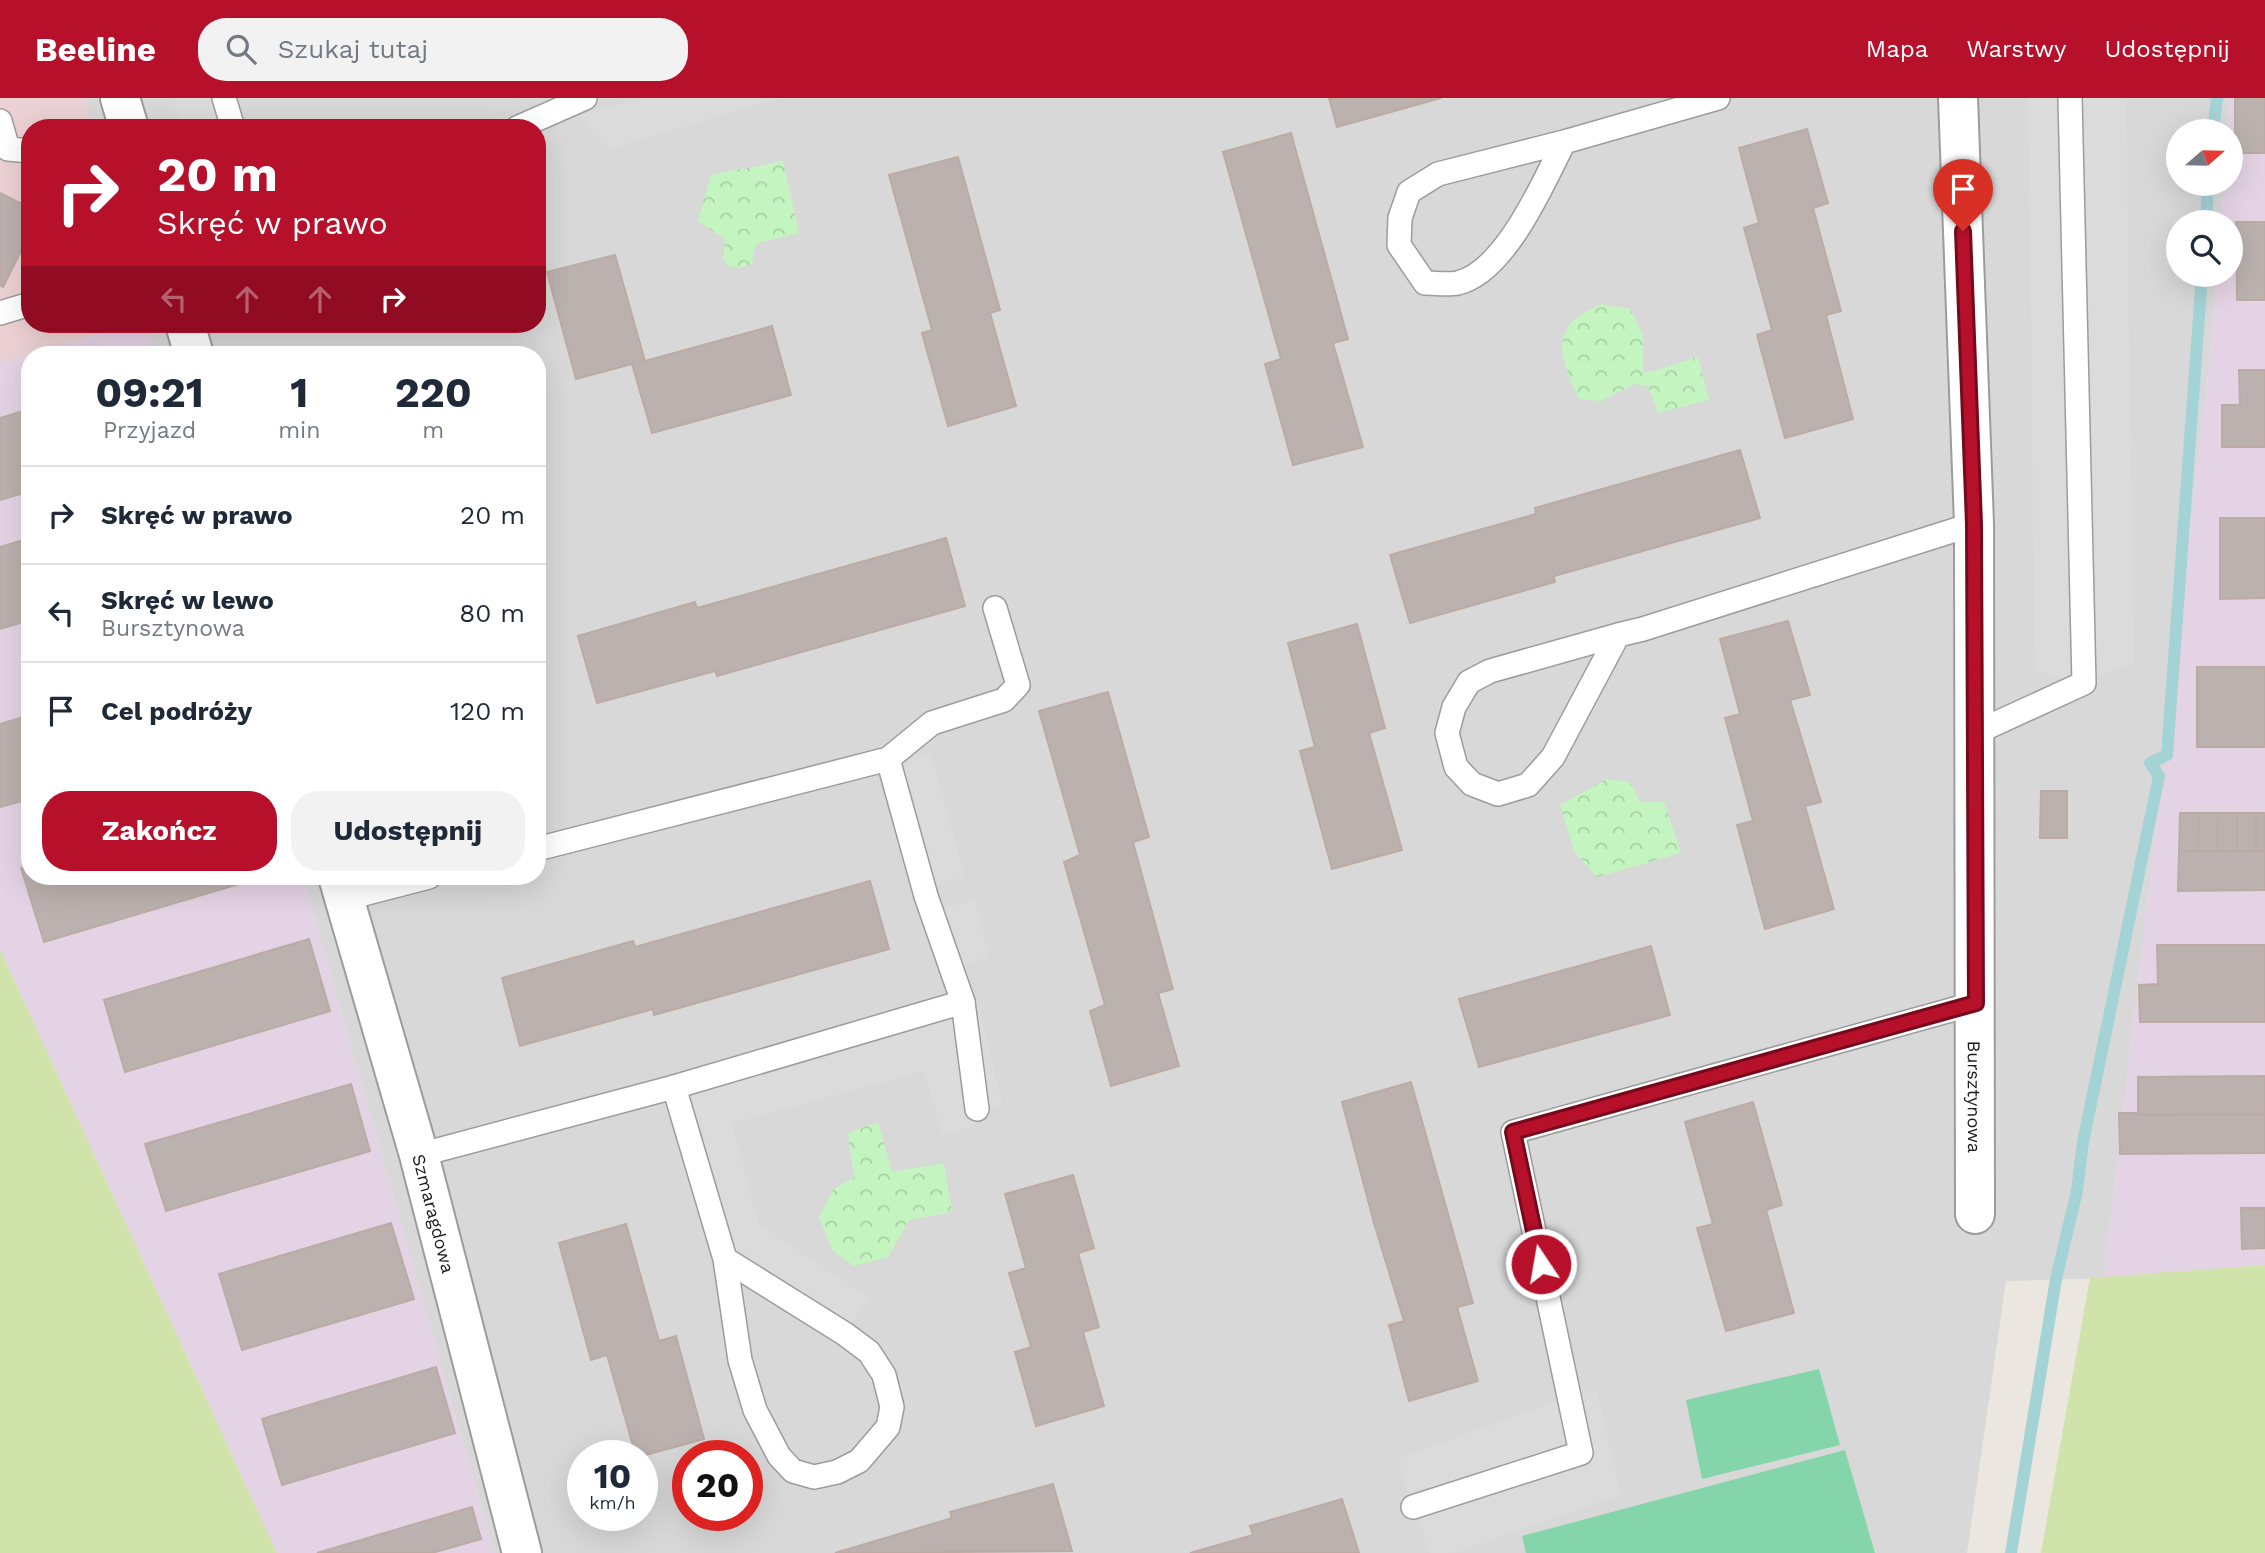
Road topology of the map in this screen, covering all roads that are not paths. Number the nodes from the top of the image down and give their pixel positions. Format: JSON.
{"nodes":[{"id":1,"x":120,"y":98,"type":"edge"},
{"id":2,"x":224,"y":98,"type":"edge"},
{"id":3,"x":585,"y":98,"type":"edge"},
{"id":4,"x":1718,"y":98,"type":"edge"},
{"id":5,"x":1958,"y":98,"type":"edge"},
{"id":6,"x":2070,"y":98,"type":"edge"},
{"id":7,"x":126,"y":119,"type":"edge"},
{"id":8,"x":230,"y":119,"type":"edge"},
{"id":9,"x":537,"y":119,"type":"edge"},
{"id":10,"x":0,"y":121,"type":"edge"},
{"id":11,"x":1564,"y":142,"type":"junction"},
{"id":12,"x":21,"y":150,"type":"edge"},
{"id":13,"x":21,"y":307,"type":"edge"},
{"id":14,"x":0,"y":313,"type":"edge"},
{"id":15,"x":1974,"y":524,"type":"junction"},
{"id":16,"x":995,"y":608,"type":"dead end"},
{"id":17,"x":1618,"y":635,"type":"junction"},
{"id":18,"x":1975,"y":733,"type":"junction"},
{"id":19,"x":888,"y":759,"type":"junction"},
{"id":20,"x":546,"y":847,"type":"edge"},
{"id":21,"x":365,"y":885,"type":"edge"},
{"id":22,"x":341,"y":888,"type":"edge"},
{"id":23,"x":962,"y":1002,"type":"junction"},
{"id":24,"x":1976,"y":1003,"type":"junction"},
{"id":25,"x":674,"y":1087,"type":"junction"},
{"id":26,"x":977,"y":1109,"type":"dead end"},
{"id":27,"x":419,"y":1155,"type":"junction"},
{"id":28,"x":1975,"y":1214,"type":"dead end"},
{"id":29,"x":725,"y":1259,"type":"junction"},
{"id":30,"x":1413,"y":1507,"type":"dead end"},
{"id":31,"x":522,"y":1553,"type":"edge"}],
"edges":[{"from":1,"to":7,"type":"street"},
{"from":2,"to":8,"type":"lane"},
{"from":3,"to":9,"type":"lane"},
{"from":4,"to":11,"type":"lane"},
{"from":5,"to":15,"type":"street","name":"Bursztynowa"},
{"from":6,"to":18,"type":"lane"},
{"from":10,"to":12,"type":"lane"},
{"from":11,"to":11,"type":"lane"},
{"from":13,"to":14,"type":"lane"},
{"from":15,"to":17,"type":"lane"},
{"from":15,"to":18,"type":"street","name":"Bursztynowa"},
{"from":16,"to":19,"type":"lane"},
{"from":17,"to":17,"type":"lane"},
{"from":18,"to":24,"type":"street","name":"Bursztynowa"},
{"from":19,"to":20,"type":"lane"},
{"from":19,"to":23,"type":"lane"},
{"from":21,"to":22,"type":"lane"},
{"from":22,"to":27,"type":"street","name":"Szmaragdowa"},
{"from":23,"to":25,"type":"lane"},
{"from":23,"to":26,"type":"lane"},
{"from":24,"to":28,"type":"street","name":"Bursztynowa"},
{"from":24,"to":30,"type":"lane"},
{"from":25,"to":27,"type":"lane"},
{"from":25,"to":29,"type":"lane"},
{"from":27,"to":31,"type":"street","name":"Szmaragdowa"},
{"from":29,"to":29,"type":"lane"}]}
